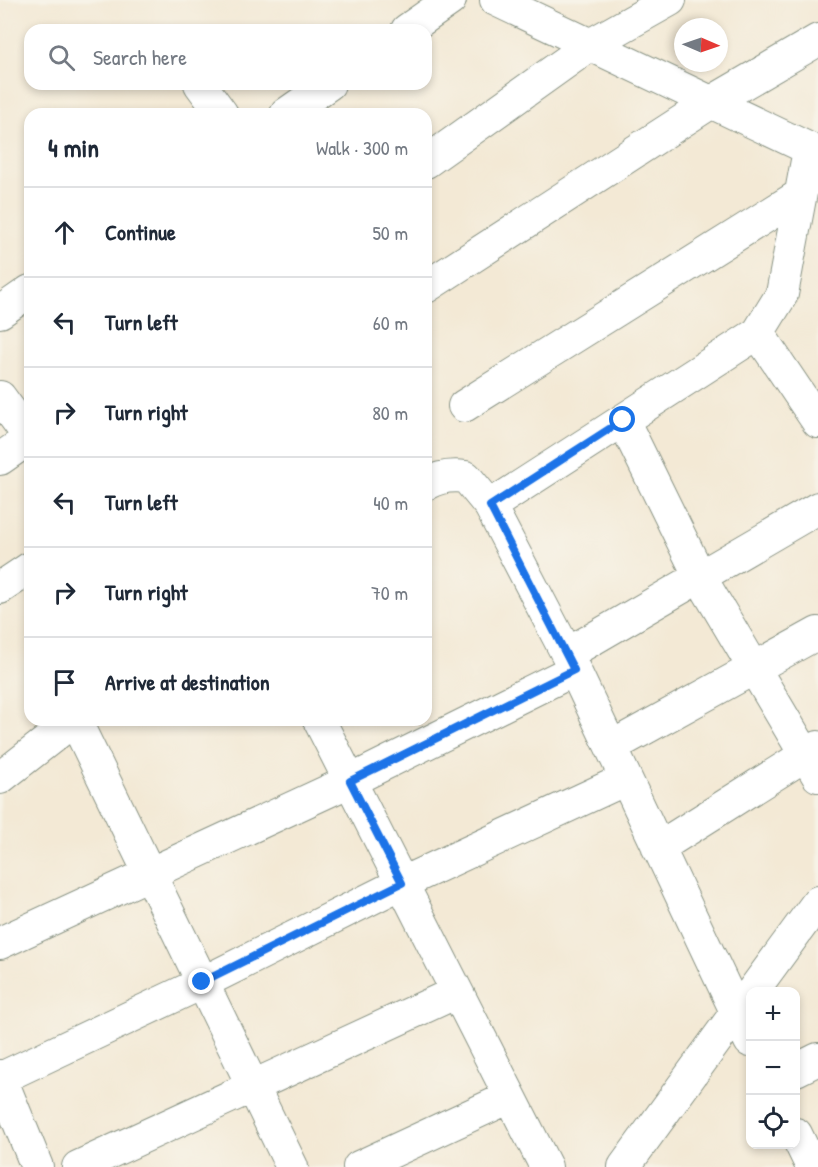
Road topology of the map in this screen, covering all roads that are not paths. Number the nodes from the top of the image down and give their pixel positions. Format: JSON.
{"nodes":[{"id":1,"x":450,"y":0,"type":"edge"},
{"id":2,"x":496,"y":0,"type":"edge"},
{"id":3,"x":670,"y":0,"type":"edge"},
{"id":4,"x":416,"y":24,"type":"edge"},
{"id":5,"x":818,"y":40,"type":"edge"},
{"id":6,"x":590,"y":45,"type":"junction"},
{"id":7,"x":204,"y":90,"type":"edge"},
{"id":8,"x":320,"y":90,"type":"edge"},
{"id":9,"x":710,"y":103,"type":"junction"},
{"id":10,"x":218,"y":108,"type":"edge"},
{"id":11,"x":295,"y":108,"type":"edge"},
{"id":12,"x":813,"y":152,"type":"edge"},
{"id":13,"x":432,"y":158,"type":"edge"},
{"id":14,"x":800,"y":195,"type":"junction"},
{"id":15,"x":432,"y":283,"type":"edge"},
{"id":16,"x":24,"y":295,"type":"edge"},
{"id":17,"x":0,"y":312,"type":"edge"},
{"id":18,"x":758,"y":333,"type":"junction"},
{"id":19,"x":0,"y":397,"type":"edge"},
{"id":20,"x":464,"y":406,"type":"dead end"},
{"id":21,"x":623,"y":420,"type":"junction"},
{"id":22,"x":818,"y":422,"type":"edge"},
{"id":23,"x":24,"y":430,"type":"edge"},
{"id":24,"x":24,"y":442,"type":"edge"},
{"id":25,"x":0,"y":459,"type":"edge"},
{"id":26,"x":432,"y":480,"type":"edge"},
{"id":27,"x":490,"y":506,"type":"junction"},
{"id":28,"x":818,"y":508,"type":"edge"},
{"id":29,"x":24,"y":572,"type":"edge"},
{"id":30,"x":700,"y":577,"type":"junction"},
{"id":31,"x":0,"y":588,"type":"edge"},
{"id":32,"x":818,"y":633,"type":"edge"},
{"id":33,"x":570,"y":662,"type":"junction"},
{"id":34,"x":754,"y":669,"type":"junction"},
{"id":35,"x":67,"y":726,"type":"edge"},
{"id":36,"x":78,"y":726,"type":"edge"},
{"id":37,"x":322,"y":726,"type":"edge"},
{"id":38,"x":611,"y":747,"type":"junction"},
{"id":39,"x":814,"y":759,"type":"edge"},
{"id":40,"x":0,"y":778,"type":"edge"},
{"id":41,"x":626,"y":779,"type":"junction"},
{"id":42,"x":350,"y":781,"type":"junction"},
{"id":43,"x":658,"y":848,"type":"junction"},
{"id":44,"x":149,"y":873,"type":"junction"},
{"id":45,"x":402,"y":883,"type":"junction"},
{"id":46,"x":818,"y":902,"type":"edge"},
{"id":47,"x":0,"y":943,"type":"edge"},
{"id":48,"x":202,"y":982,"type":"junction"},
{"id":49,"x":755,"y":987,"type":"edge"},
{"id":50,"x":457,"y":992,"type":"junction"},
{"id":51,"x":746,"y":999,"type":"edge"},
{"id":52,"x":818,"y":1059,"type":"edge"},
{"id":53,"x":800,"y":1068,"type":"edge"},
{"id":54,"x":0,"y":1077,"type":"edge"},
{"id":55,"x":252,"y":1088,"type":"junction"},
{"id":56,"x":510,"y":1097,"type":"junction"},
{"id":57,"x":800,"y":1144,"type":"edge"},
{"id":58,"x":37,"y":1167,"type":"edge"},
{"id":59,"x":78,"y":1167,"type":"edge"},
{"id":60,"x":292,"y":1167,"type":"edge"},
{"id":61,"x":359,"y":1167,"type":"edge"},
{"id":62,"x":546,"y":1167,"type":"edge"},
{"id":63,"x":624,"y":1167,"type":"edge"},
{"id":64,"x":812,"y":1167,"type":"edge"}],
"edges":[{"from":1,"to":4,"type":"street"},
{"from":2,"to":6,"type":"street"},
{"from":3,"to":6,"type":"street"},
{"from":5,"to":9,"type":"street"},
{"from":6,"to":9,"type":"street"},
{"from":6,"to":13,"type":"street"},
{"from":7,"to":10,"type":"street"},
{"from":8,"to":11,"type":"street"},
{"from":9,"to":12,"type":"street"},
{"from":9,"to":15,"type":"street"},
{"from":12,"to":14,"type":"street"},
{"from":14,"to":18,"type":"street"},
{"from":14,"to":20,"type":"street"},
{"from":16,"to":17,"type":"street"},
{"from":18,"to":21,"type":"street"},
{"from":18,"to":22,"type":"street"},
{"from":19,"to":23,"type":"street"},
{"from":21,"to":27,"type":"street"},
{"from":21,"to":30,"type":"street"},
{"from":24,"to":25,"type":"street"},
{"from":26,"to":27,"type":"street"},
{"from":27,"to":33,"type":"street"},
{"from":28,"to":30,"type":"street"},
{"from":29,"to":31,"type":"street"},
{"from":30,"to":33,"type":"street"},
{"from":30,"to":34,"type":"street"},
{"from":32,"to":34,"type":"street"},
{"from":33,"to":38,"type":"street"},
{"from":33,"to":42,"type":"street"},
{"from":34,"to":38,"type":"street"},
{"from":34,"to":39,"type":"street"},
{"from":35,"to":40,"type":"street"},
{"from":36,"to":44,"type":"street"},
{"from":37,"to":42,"type":"street"},
{"from":38,"to":41,"type":"street"},
{"from":39,"to":43,"type":"street"},
{"from":41,"to":43,"type":"street"},
{"from":41,"to":45,"type":"street"},
{"from":42,"to":44,"type":"street"},
{"from":42,"to":45,"type":"street"},
{"from":43,"to":51,"type":"street"},
{"from":44,"to":47,"type":"street"},
{"from":44,"to":48,"type":"street"},
{"from":45,"to":48,"type":"street"},
{"from":45,"to":50,"type":"street"},
{"from":46,"to":49,"type":"street"},
{"from":48,"to":54,"type":"street"},
{"from":48,"to":55,"type":"street"},
{"from":50,"to":55,"type":"street"},
{"from":50,"to":56,"type":"street"},
{"from":51,"to":63,"type":"street"},
{"from":52,"to":53,"type":"street"},
{"from":54,"to":58,"type":"street"},
{"from":55,"to":59,"type":"street"},
{"from":55,"to":60,"type":"street"},
{"from":56,"to":61,"type":"street"},
{"from":56,"to":62,"type":"street"},
{"from":57,"to":64,"type":"street"}]}
